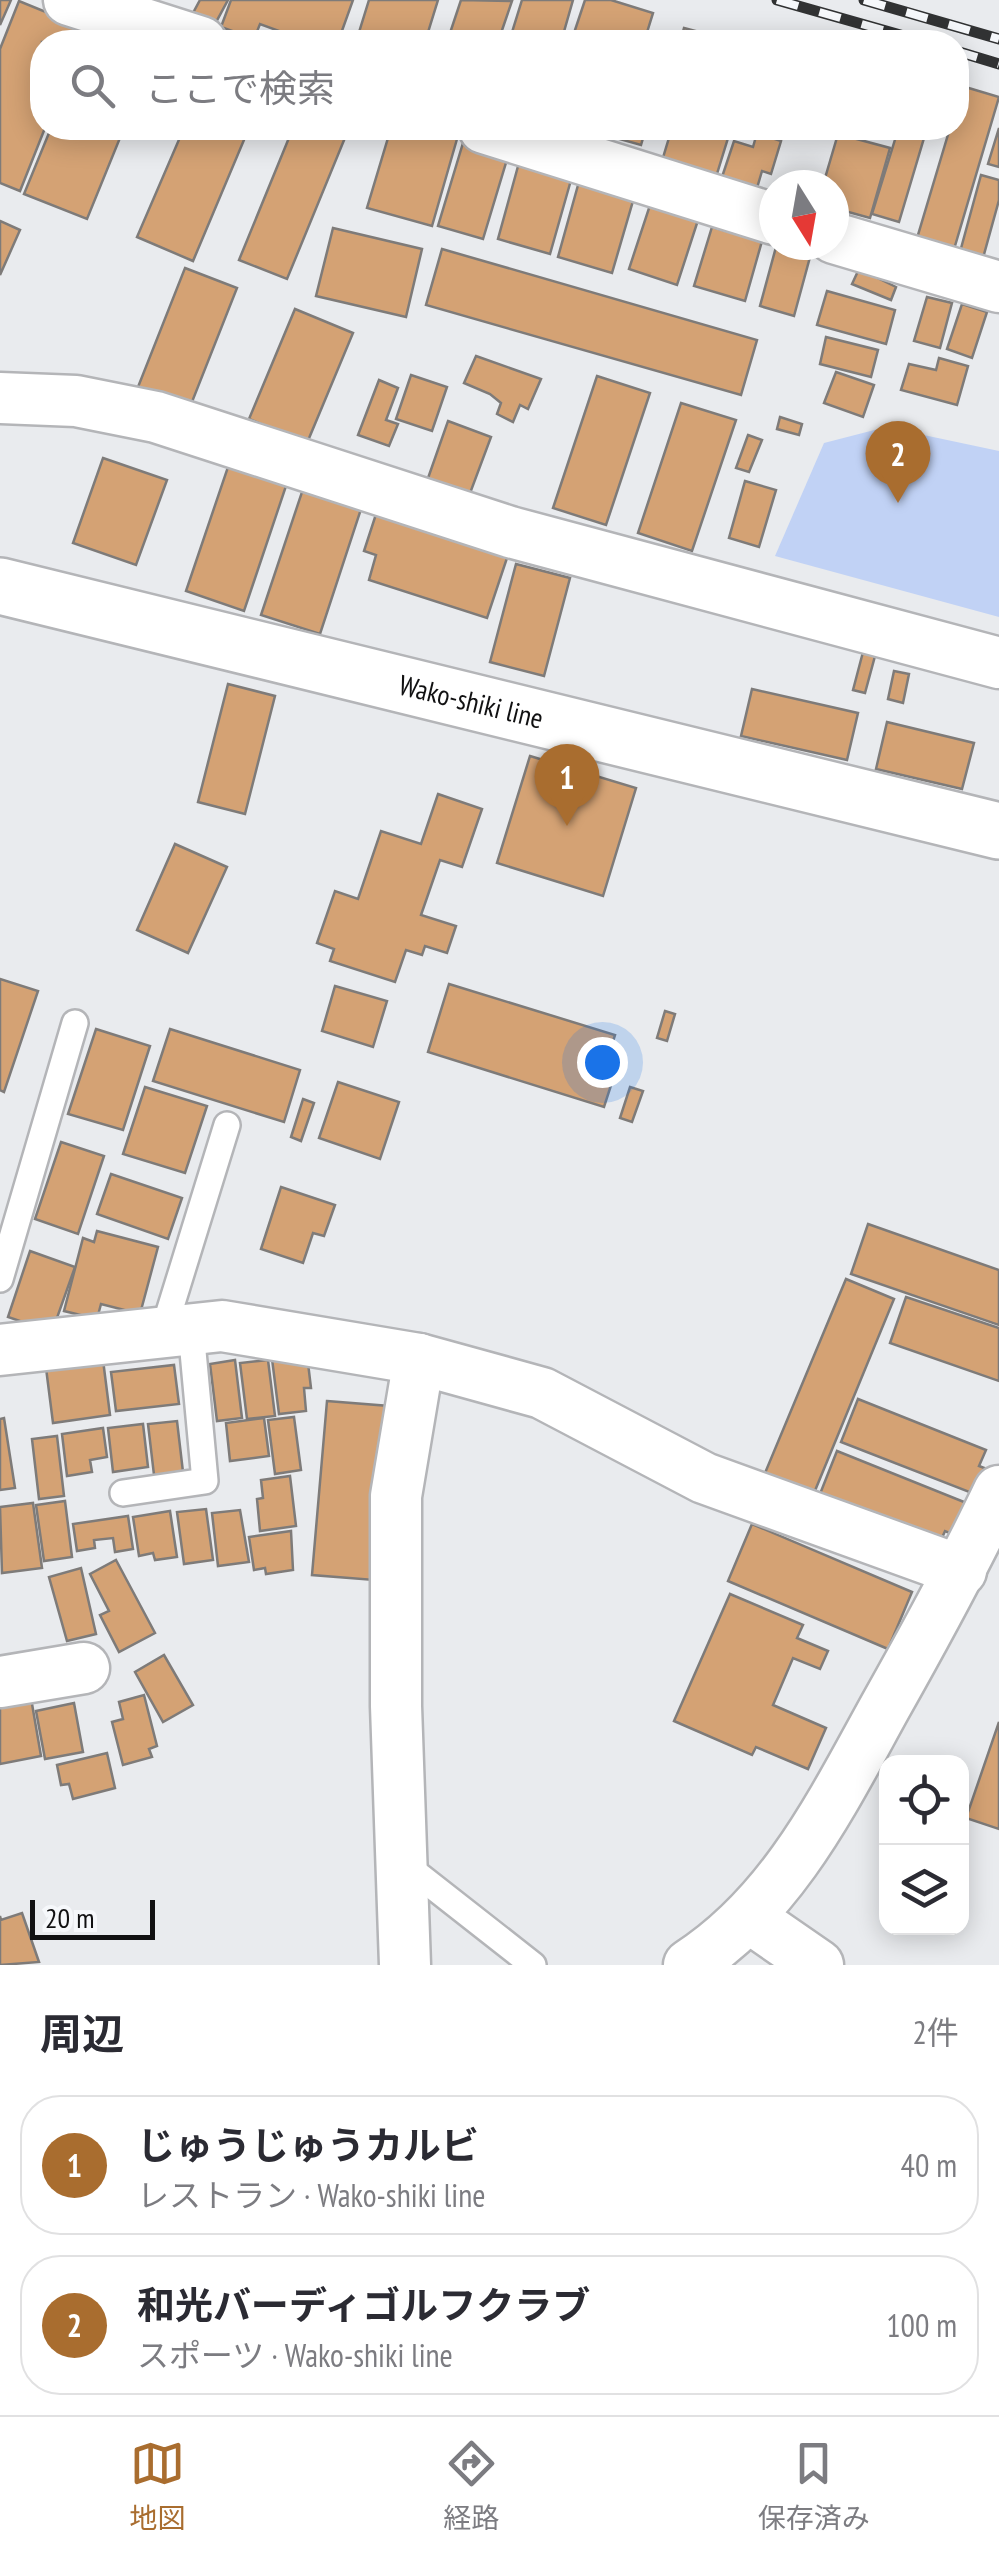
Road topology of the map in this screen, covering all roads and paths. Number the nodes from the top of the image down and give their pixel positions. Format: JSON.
{"nodes":[{"id":1,"x":69,"y":0,"type":"edge"},
{"id":2,"x":163,"y":30,"type":"edge"},
{"id":3,"x":522,"y":140,"type":"edge"},
{"id":4,"x":759,"y":214,"type":"edge"},
{"id":5,"x":849,"y":242,"type":"edge"},
{"id":6,"x":999,"y":287,"type":"edge"},
{"id":7,"x":0,"y":398,"type":"edge"},
{"id":8,"x":0,"y":586,"type":"edge"},
{"id":9,"x":999,"y":663,"type":"edge"},
{"id":10,"x":999,"y":831,"type":"edge"},
{"id":11,"x":75,"y":1023,"type":"dead end"},
{"id":12,"x":227,"y":1125,"type":"dead end"},
{"id":13,"x":0,"y":1279,"type":"edge"},
{"id":14,"x":177,"y":1331,"type":"junction"},
{"id":15,"x":0,"y":1350,"type":"edge"},
{"id":16,"x":418,"y":1359,"type":"junction"},
{"id":17,"x":999,"y":1492,"type":"edge"},
{"id":18,"x":123,"y":1493,"type":"dead end"},
{"id":19,"x":979,"y":1553,"type":"edge"},
{"id":20,"x":84,"y":1668,"type":"dead end"},
{"id":21,"x":0,"y":1682,"type":"edge"},
{"id":22,"x":401,"y":1861,"type":"junction"},
{"id":23,"x":750,"y":1918,"type":"junction"},
{"id":24,"x":405,"y":1965,"type":"edge"},
{"id":25,"x":533,"y":1965,"type":"edge"},
{"id":26,"x":689,"y":1965,"type":"edge"},
{"id":27,"x":818,"y":1965,"type":"edge"}],
"edges":[{"from":1,"to":2,"type":"street"},
{"from":3,"to":4,"type":"street"},
{"from":5,"to":6,"type":"street"},
{"from":7,"to":9,"type":"street"},
{"from":8,"to":10,"type":"main road","name":"Wako-shiki line"},
{"from":11,"to":13,"type":"lane"},
{"from":12,"to":14,"type":"lane"},
{"from":14,"to":15,"type":"street"},
{"from":14,"to":16,"type":"street"},
{"from":14,"to":18,"type":"lane"},
{"from":16,"to":19,"type":"street"},
{"from":16,"to":22,"type":"street"},
{"from":17,"to":19,"type":"street"},
{"from":19,"to":23,"type":"street"},
{"from":20,"to":21,"type":"street"},
{"from":22,"to":24,"type":"street"},
{"from":22,"to":25,"type":"lane"},
{"from":23,"to":26,"type":"street"},
{"from":23,"to":27,"type":"street"}]}
